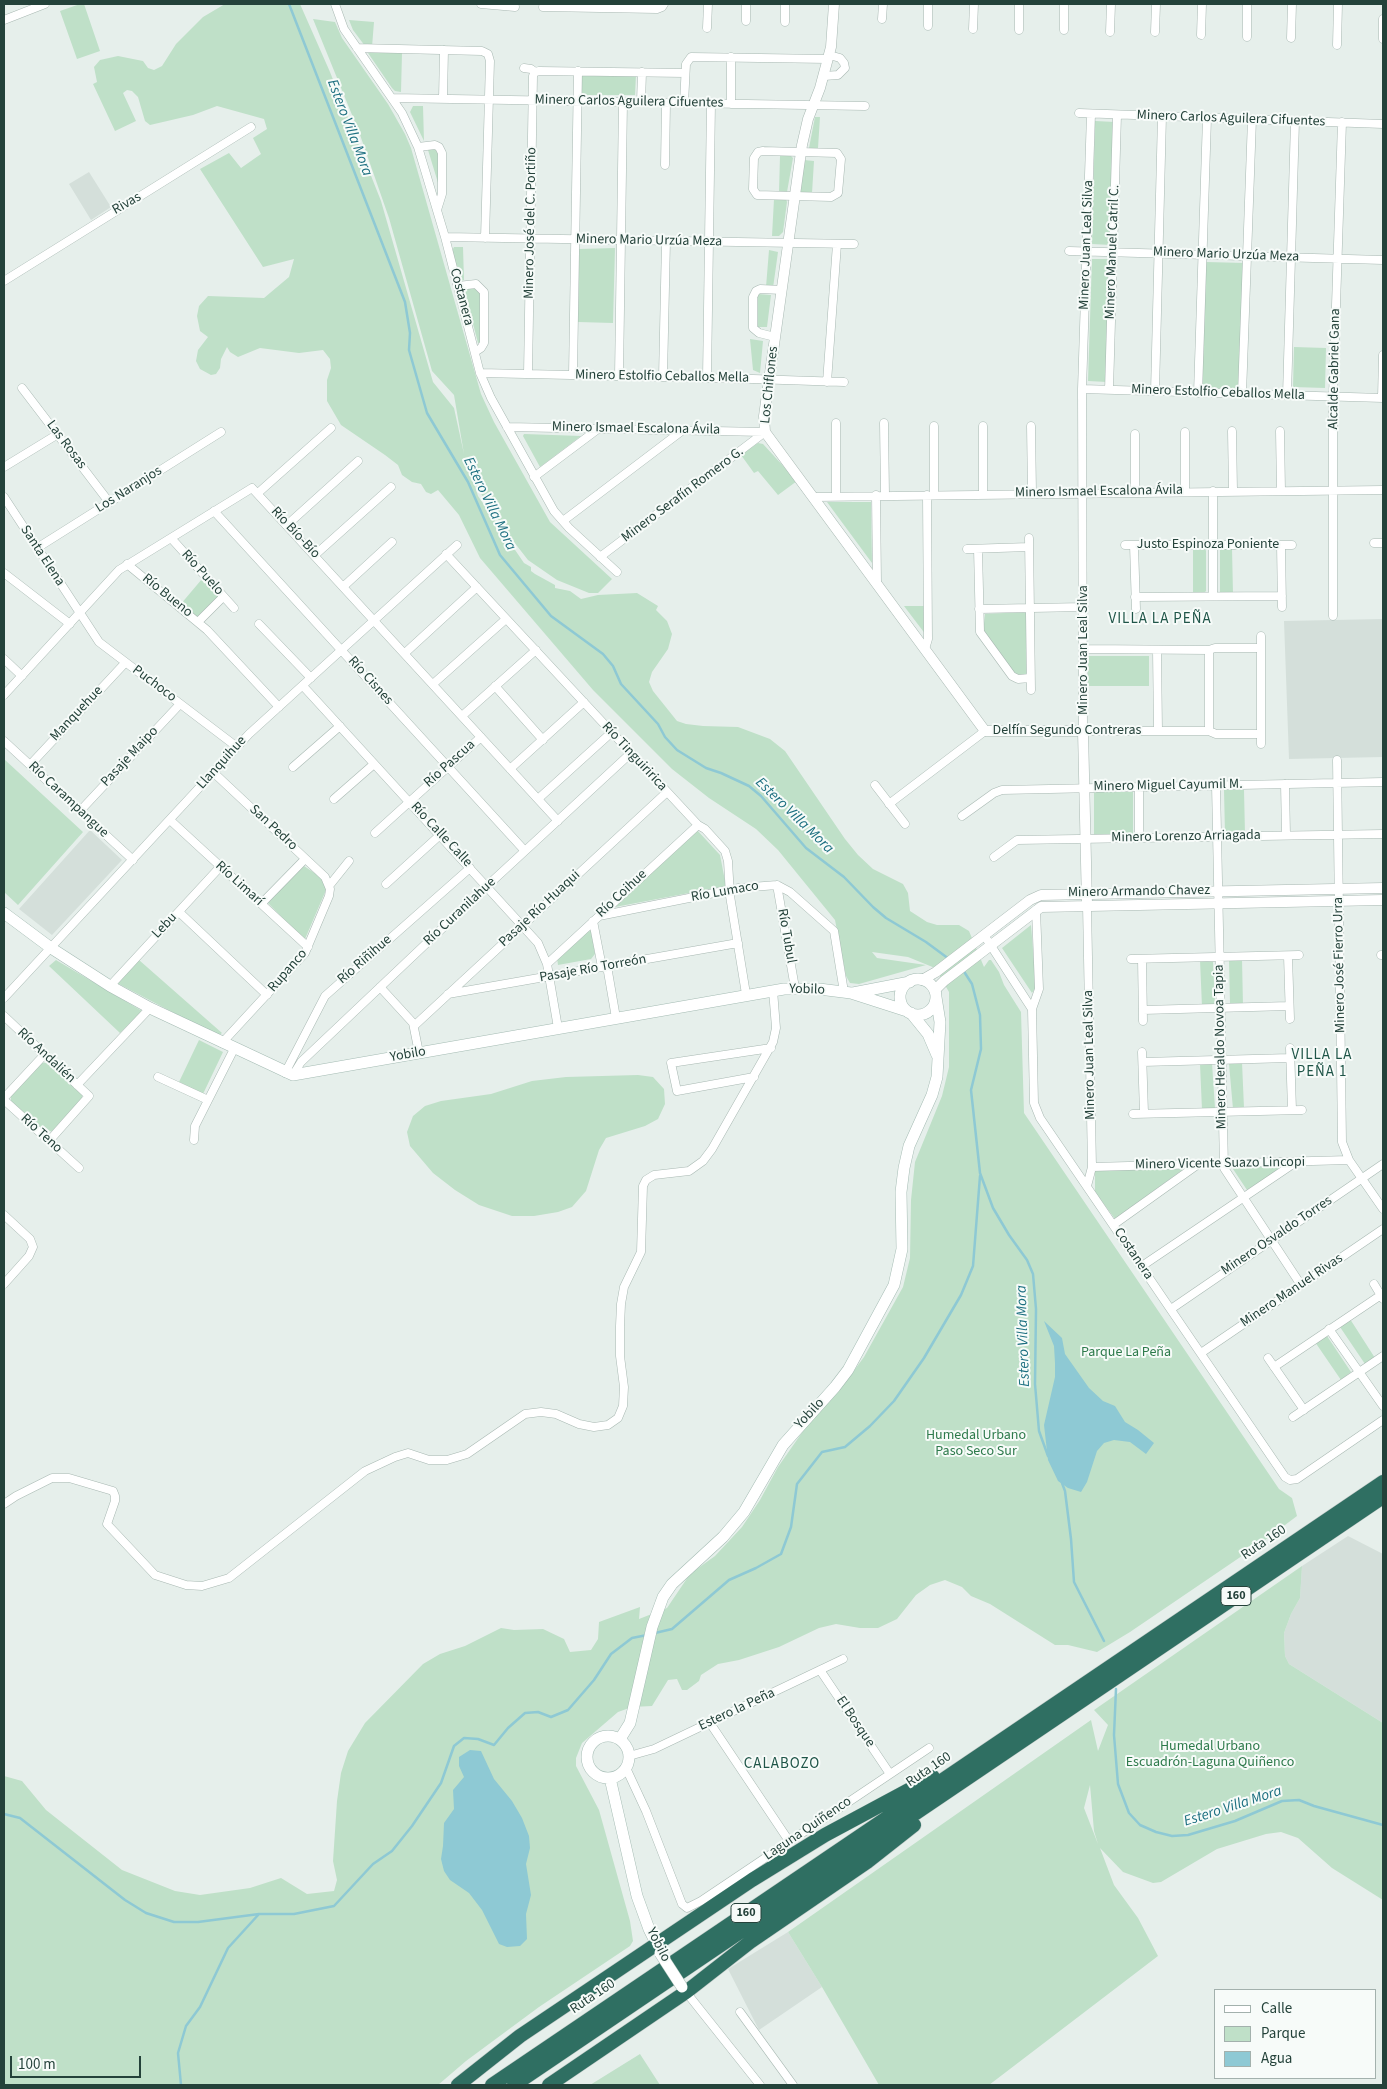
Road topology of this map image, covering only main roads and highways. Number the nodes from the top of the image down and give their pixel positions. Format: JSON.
{"nodes":[{"id":1,"x":4,"y":913,"type":"edge"},
{"id":2,"x":910,"y":982,"type":"junction"},
{"id":3,"x":848,"y":992,"type":"junction"},
{"id":4,"x":935,"y":993,"type":"junction"},
{"id":5,"x":909,"y":1012,"type":"junction"},
{"id":6,"x":938,"y":1062,"type":"junction"},
{"id":7,"x":1383,"y":1482,"type":"edge"},
{"id":8,"x":1383,"y":1496,"type":"edge"},
{"id":9,"x":620,"y":1739,"type":"junction"},
{"id":10,"x":1000,"y":1742,"type":"junction"},
{"id":11,"x":976,"y":1774,"type":"junction"},
{"id":12,"x":610,"y":1778,"type":"junction"},
{"id":13,"x":659,"y":1949,"type":"junction"},
{"id":14,"x":684,"y":1990,"type":"junction"},
{"id":15,"x":458,"y":2085,"type":"edge"},
{"id":16,"x":492,"y":2085,"type":"edge"},
{"id":17,"x":514,"y":2085,"type":"edge"},
{"id":18,"x":549,"y":2085,"type":"edge"}],
"edges":[{"from":1,"to":3,"type":"main road","name":"Yobilo"},
{"from":2,"to":3,"type":"main road","name":"Yobilo"},
{"from":2,"to":4,"type":"main road","name":"Yobilo"},
{"from":2,"to":5,"type":"main road","name":"Yobilo"},
{"from":3,"to":5,"type":"main road","name":"Yobilo"},
{"from":4,"to":5,"type":"main road"},
{"from":4,"to":6,"type":"main road","name":"Yobilo"},
{"from":5,"to":6,"type":"main road","name":"Yobilo"},
{"from":6,"to":9,"type":"main road","name":"Yobilo"},
{"from":7,"to":10,"type":"highway","name":"Ruta 160","number":"160"},
{"from":8,"to":11,"type":"highway","name":"Ruta 160","number":"160"},
{"from":9,"to":12,"type":"main road"},
{"from":9,"to":12,"type":"main road"},
{"from":10,"to":13,"type":"highway"},
{"from":10,"to":16,"type":"highway","name":"Ruta 160","number":"160"},
{"from":11,"to":14,"type":"highway"},
{"from":11,"to":17,"type":"highway","name":"Ruta 160","number":"160"},
{"from":12,"to":13,"type":"main road","name":"Yobilo"},
{"from":13,"to":14,"type":"main road","name":"Yobilo","bridge":true},
{"from":13,"to":15,"type":"highway"},
{"from":14,"to":18,"type":"highway"}]}
